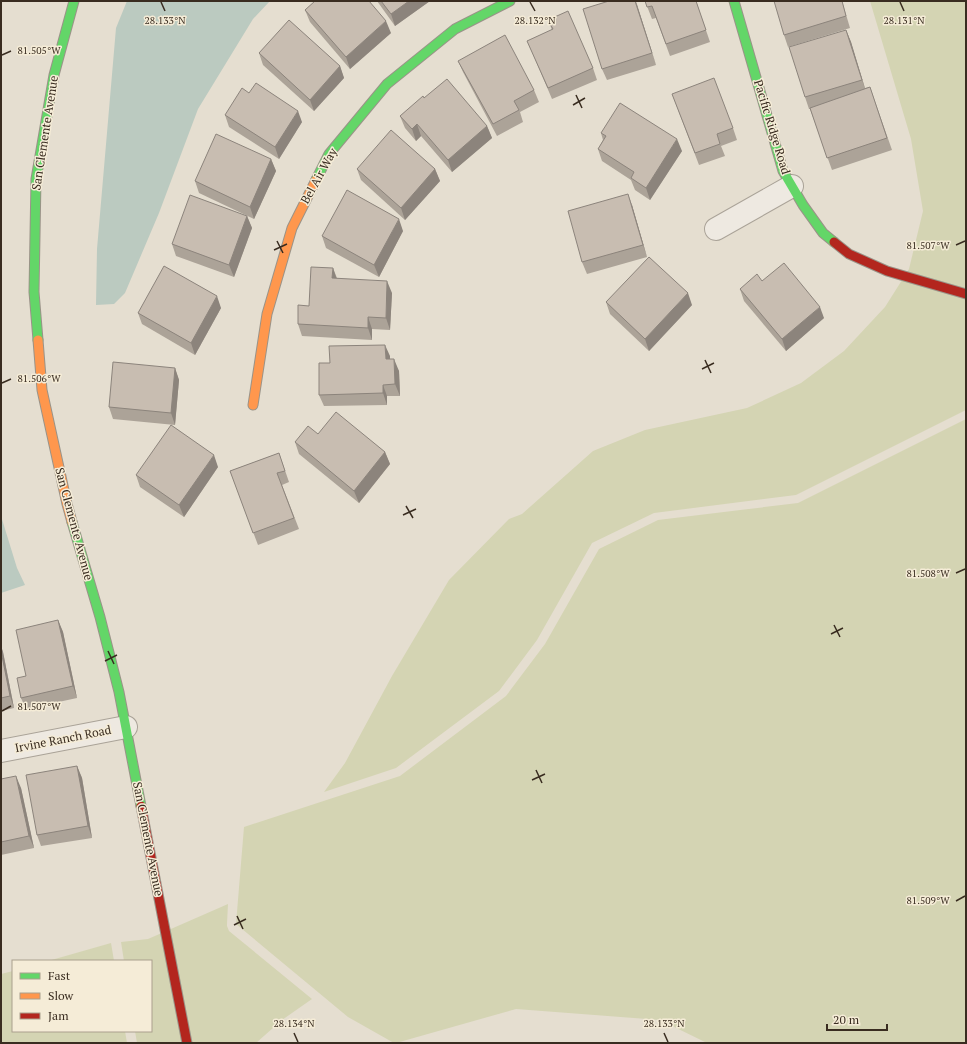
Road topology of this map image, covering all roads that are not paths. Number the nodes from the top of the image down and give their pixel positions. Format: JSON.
{"nodes":[{"id":1,"x":74,"y":1,"type":"edge"},
{"id":2,"x":510,"y":1,"type":"edge"},
{"id":3,"x":734,"y":1,"type":"edge"},
{"id":4,"x":792,"y":186,"type":"junction"},
{"id":5,"x":716,"y":229,"type":"dead end"},
{"id":6,"x":966,"y":294,"type":"edge"},
{"id":7,"x":253,"y":405,"type":"dead end"},
{"id":8,"x":126,"y":727,"type":"junction"},
{"id":9,"x":1,"y":751,"type":"edge"},
{"id":10,"x":187,"y":1043,"type":"edge"}],
"edges":[{"from":1,"to":8,"type":"street","name":"San Clemente Avenue"},
{"from":2,"to":7,"type":"street","name":"Bel Air Way"},
{"from":3,"to":4,"type":"street","name":"Pacific Ridge Road"},
{"from":4,"to":5,"type":"street"},
{"from":4,"to":6,"type":"street","name":"Pacific Ridge Road"},
{"from":8,"to":9,"type":"street","name":"Irvine Ranch Road"},
{"from":8,"to":10,"type":"street","name":"San Clemente Avenue"}]}
